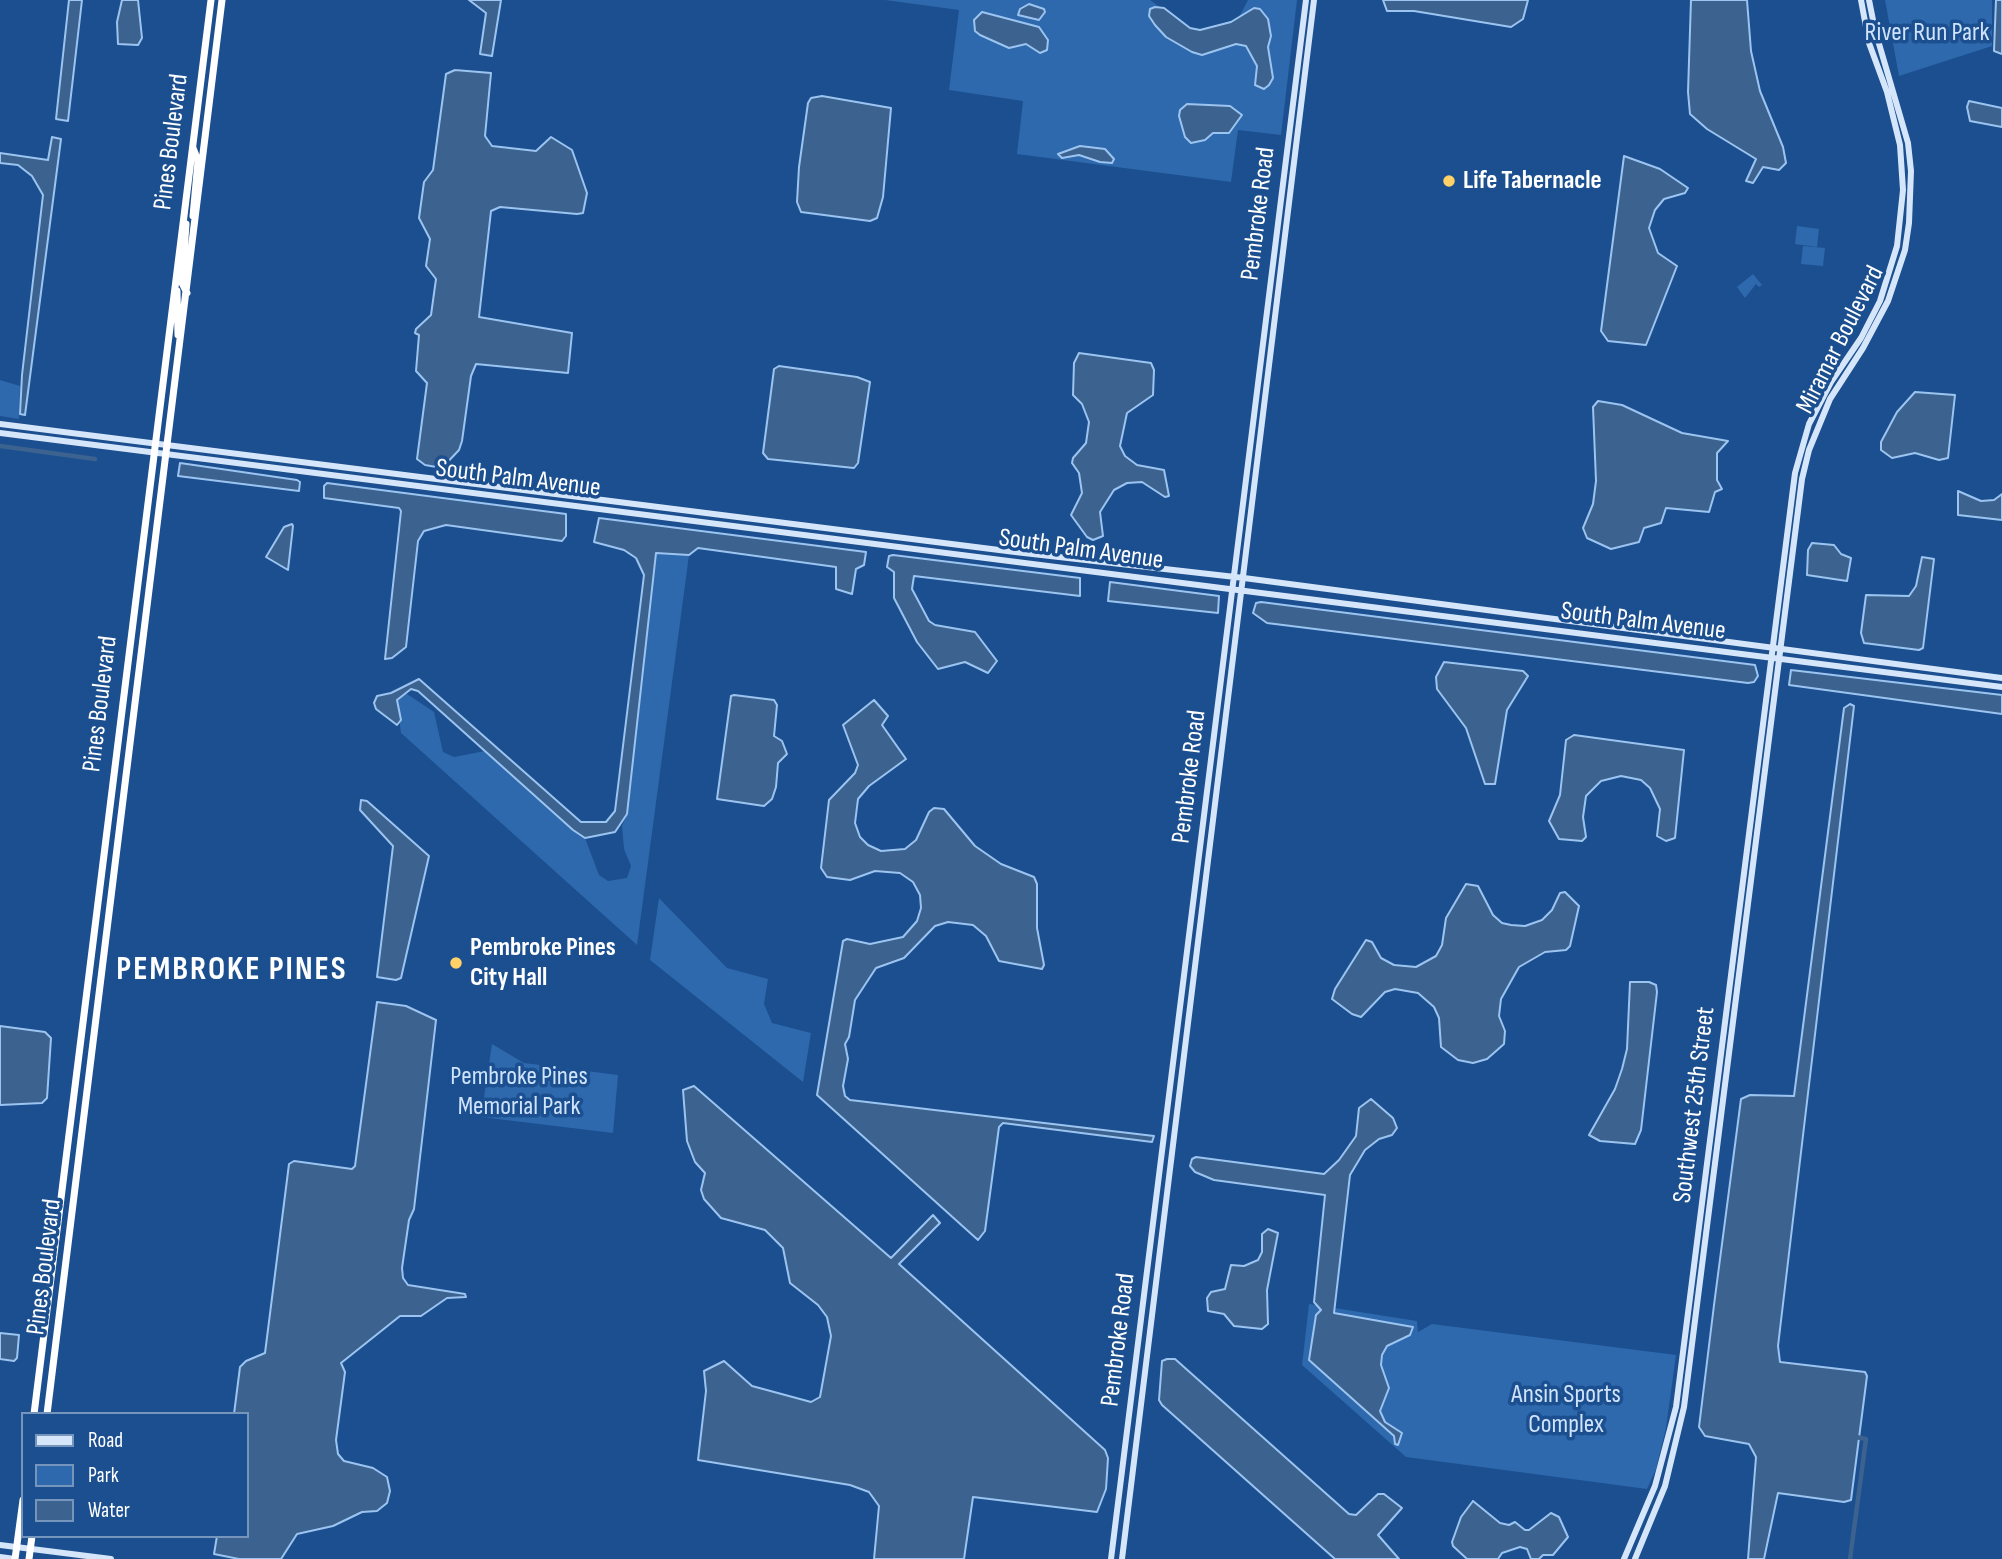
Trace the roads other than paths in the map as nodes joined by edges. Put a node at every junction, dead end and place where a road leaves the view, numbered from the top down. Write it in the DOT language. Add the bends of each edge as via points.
graph roads {
  1 [pos="211,0"];
  2 [pos="222,0"];
  3 [pos="1306,0"];
  4 [pos="1314,0"];
  5 [pos="1861,0"];
  6 [pos="1869,0"];
  7 [pos="200,89"];
  8 [pos="193,148"];
  9 [pos="205,149"];
  10 [pos="184,217"];
  11 [pos="194,238"];
  12 [pos="175,288"];
  13 [pos="187,293"];
  14 [pos="179,363"];
  15 [pos="0,424"];
  16 [pos="0,433"];
  17 [pos="156,442"];
  18 [pos="169,444"];
  19 [pos="154,454"];
  20 [pos="168,456"];
  21 [pos="1234,577"];
  22 [pos="1244,578"];
  23 [pos="1232,590"];
  24 [pos="1242,592"];
  25 [pos="1776,649"];
  26 [pos="1775,658"];
  27 [pos="2002,678"];
  28 [pos="2002,687"];
  29 [pos="95,934"];
  30 [pos="92,955"];
  31 [pos="105,959"];
  32 [pos="103,972"];
  33 [pos="1132,1388"];
  34 [pos="1143,1390"];
  35 [pos="34,1412"];
  36 [pos="47,1412"];
  37 [pos="21,1516"];
  38 [pos="32,1538"];
  39 [pos="1114,1539"];
  40 [pos="1125,1541"];
  41 [pos="0,1545"];
  42 [pos="17,1547"];
  43 [pos="30,1549"];
  44 [pos="0,1557"];
  45 [pos="15,1559"];
  46 [pos="29,1559"];
  47 [pos="111,1559"];
  48 [pos="1111,1559"];
  49 [pos="1122,1559"];
  50 [pos="1624,1559"];
  51 [pos="1636,1559"];
  1 -- 7 [label="highway, Pines Boulevard"];
  2 -- 9 [label="highway, Pines Boulevard"];
  3 -- 21 [label="main road, Pembroke Road"];
  4 -- 22 [label="main road, Pembroke Road"];
  5 -- 25 [label="main road, Miramar Boulevard" via="1900,145 1901,222 1880,301 1825,392 1798,458"];
  6 -- 25 [label="main road, Miramar Boulevard" via="1908,143 1909,223 1888,301 1830,399 1809,450"];
  7 -- 8 [label="highway, Pines Boulevard"];
  7 -- 9 [label="highway" via="199,140"];
  8 -- 10 [label="highway, Pines Boulevard"];
  8 -- 11 [label="highway" via="198,161 192,205"];
  9 -- 11 [label="highway, Pines Boulevard"];
  10 -- 12 [label="highway, Pines Boulevard"];
  10 -- 13 [label="highway" via="187,234 182,283"];
  11 -- 13 [label="highway, Pines Boulevard"];
  12 -- 14 [label="highway"];
  12 -- 17 [label="highway, Pines Boulevard"];
  13 -- 14 [label="highway, Pines Boulevard"];
  14 -- 18 [label="highway, Pines Boulevard"];
  15 -- 17 [label="main road, South Palm Avenue"];
  16 -- 19 [label="main road, South Palm Avenue"];
  17 -- 18 [label="main road, South Palm Avenue"];
  17 -- 19 [label="highway, Pines Boulevard"];
  18 -- 20 [label="highway, Pines Boulevard"];
  18 -- 21 [label="main road, South Palm Avenue"];
  19 -- 20 [label="main road, South Palm Avenue"];
  19 -- 29 [label="highway, Pines Boulevard"];
  20 -- 23 [label="main road, South Palm Avenue"];
  20 -- 31 [label="highway, Pines Boulevard"];
  21 -- 22 [label="main road, South Palm Avenue"];
  21 -- 23 [label="main road, Pembroke Road"];
  22 -- 24 [label="main road, Pembroke Road"];
  22 -- 25 [label="main road, South Palm Avenue"];
  23 -- 24 [label="main road, South Palm Avenue"];
  23 -- 33 [label="main road, Pembroke Road"];
  24 -- 26 [label="main road, South Palm Avenue"];
  24 -- 34 [label="main road, Pembroke Road"];
  25 -- 26 [label="main road, Southwest 25th Street"];
  25 -- 27 [label="main road, South Palm Avenue"];
  26 -- 28 [label="main road, South Palm Avenue"];
  26 -- 50 [label="main road, Southwest 25th Street" via="1676,1407 1655,1486"];
  26 -- 51 [label="main road, Southwest 25th Street" via="1684,1407 1665,1486"];
  29 -- 30 [label="highway, Pines Boulevard"];
  29 -- 31 [label="highway"];
  30 -- 32 [label="highway"];
  30 -- 35 [label="highway, Pines Boulevard"];
  31 -- 32 [label="highway, Pines Boulevard"];
  32 -- 36 [label="highway, Pines Boulevard"];
  33 -- 34 [label="main road"];
  33 -- 39 [label="main road, Pembroke Road"];
  34 -- 40 [label="main road, Pembroke Road"];
  37 -- 42 [label="highway"];
  38 -- 43 [label="highway"];
  39 -- 40 [label="main road"];
  39 -- 48 [label="main road, Pembroke Road"];
  40 -- 49 [label="main road, Pembroke Road"];
  41 -- 42 [label="main road"];
  42 -- 43 [label="main road"];
  42 -- 45 [label="highway"];
  43 -- 46 [label="highway"];
  43 -- 47 [label="main road"];
  44 -- 45 [label="main road"];
}
